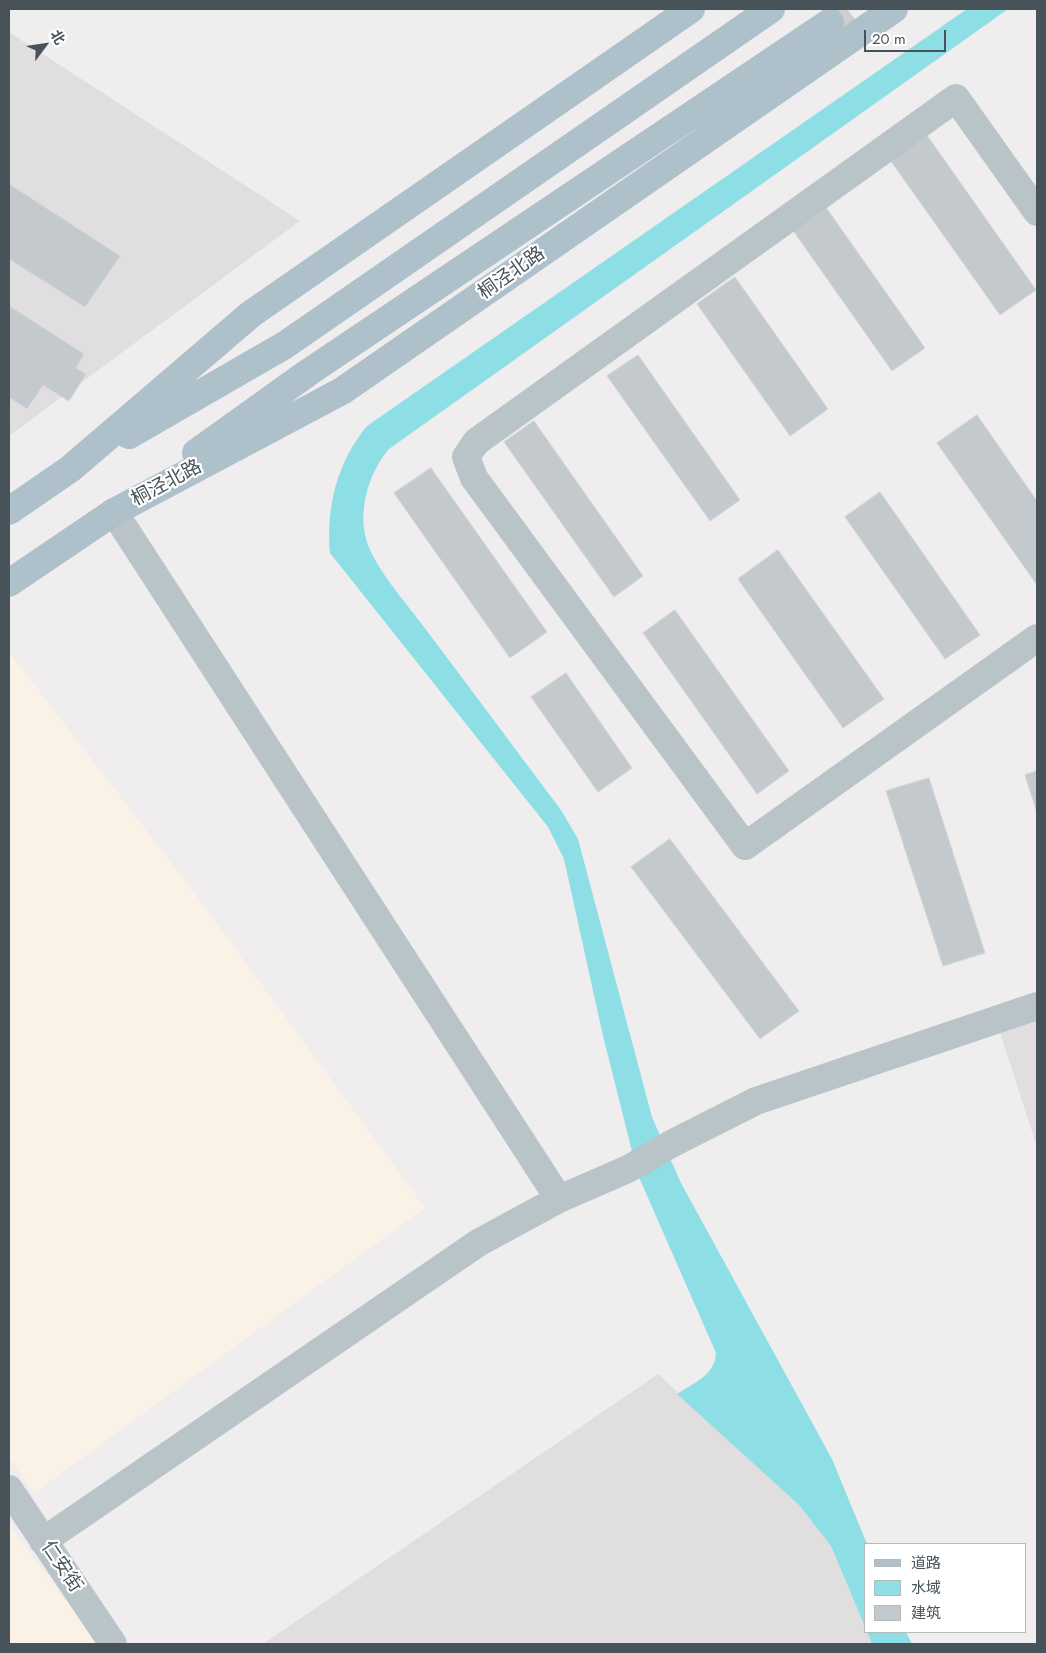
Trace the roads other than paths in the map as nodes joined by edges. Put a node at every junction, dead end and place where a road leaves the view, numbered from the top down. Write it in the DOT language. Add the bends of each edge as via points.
graph roads {
  1 [pos="690,9"];
  2 [pos="771,9"];
  3 [pos="894,9"];
  4 [pos="830,22"];
  5 [pos="1037,212"];
  6 [pos="70,469"];
  7 [pos="9,511"];
  8 [pos="114,512"];
  9 [pos="9,583"];
  10 [pos="1037,638"];
  11 [pos="1037,1006"];
  12 [pos="559,1200"];
  13 [pos="9,1490"];
  14 [pos="43,1540"];
  15 [pos="113,1644"];
  1 -- 6 [label="main road" via="251,314"];
  2 -- 6 [label="main road" via="285,345"];
  3 -- 8 [label="main road, 桐泾北路" via="342,391"];
  4 -- 8 [label="main road, 桐泾北路" via="308,372"];
  5 -- 10 [label="street" via="956,98 476,442 466,457 474,478 745,846"];
  6 -- 7 [label="main road"];
  8 -- 9 [label="main road, 桐泾北路"];
  8 -- 12 [label="street"];
  11 -- 12 [label="street" via="756,1101 628,1169"];
  12 -- 14 [label="street" via="478,1244"];
  13 -- 14 [label="street, 仁安街"];
  14 -- 15 [label="street, 仁安街"];
}
